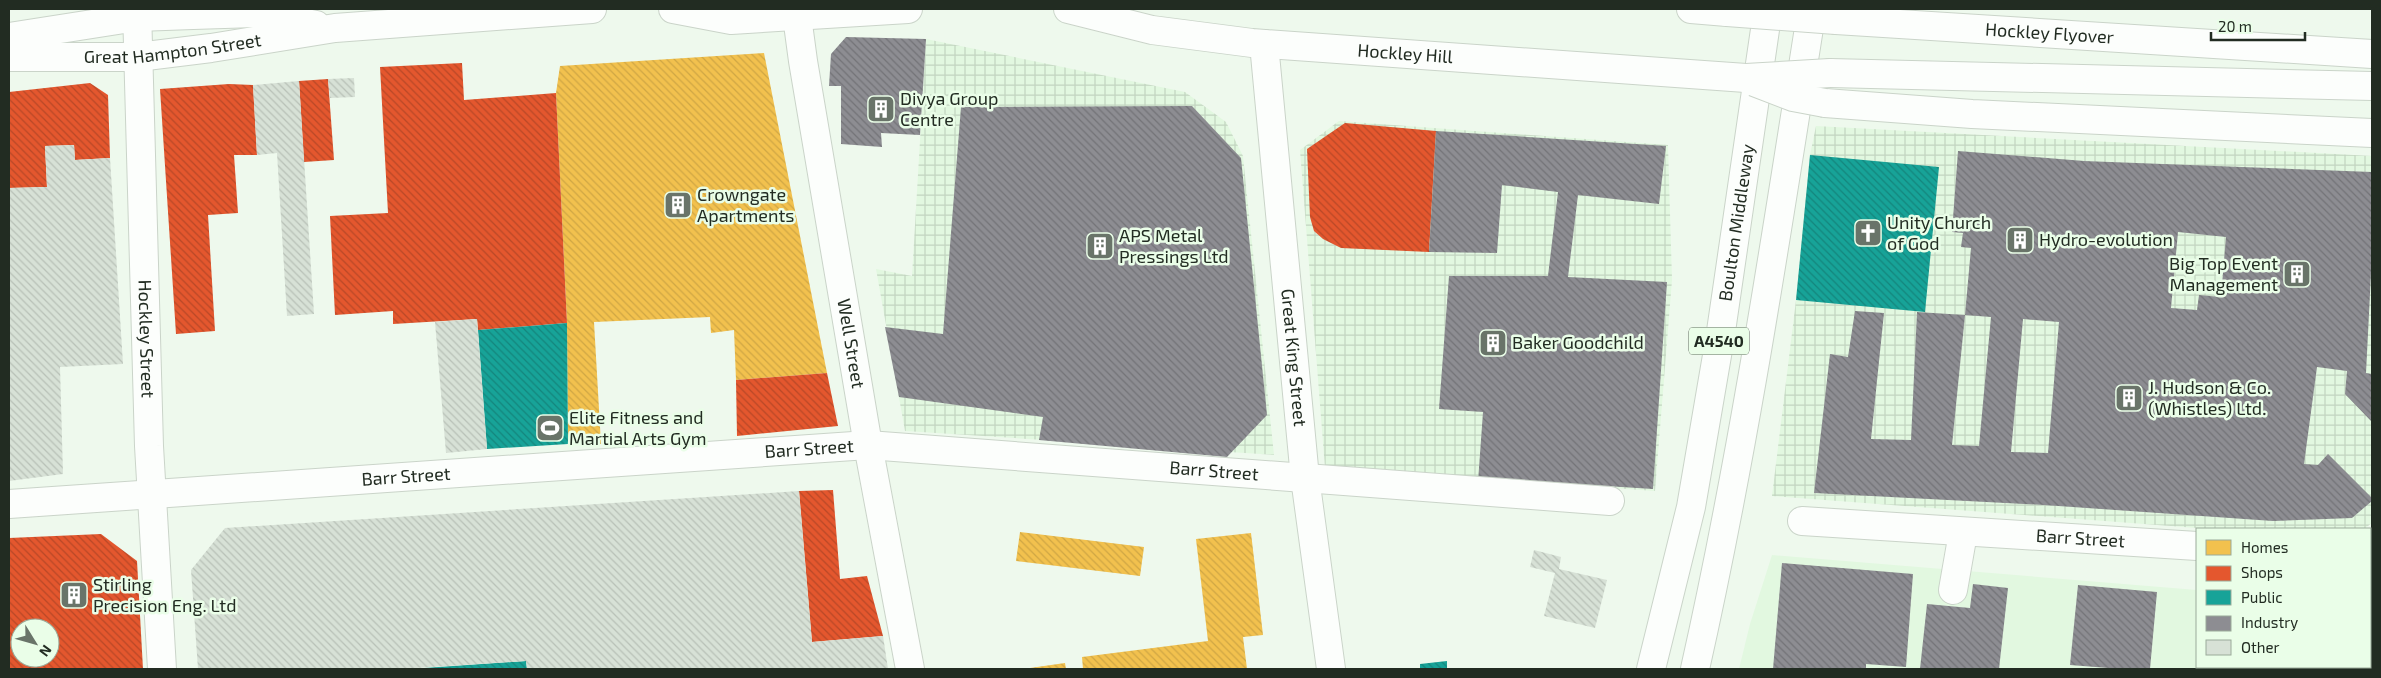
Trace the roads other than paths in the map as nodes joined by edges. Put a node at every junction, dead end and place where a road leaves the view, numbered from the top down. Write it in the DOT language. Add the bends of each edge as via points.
graph roads {
  1 [pos="592,9"];
  2 [pos="672,9"];
  3 [pos="908,9"];
  4 [pos="1068,9"];
  5 [pos="1691,9"];
  6 [pos="1768,9"];
  7 [pos="1733,10"];
  8 [pos="797,12"];
  9 [pos="137,13"];
  10 [pos="1824,14"];
  11 [pos="335,28"];
  12 [pos="9,37"];
  13 [pos="1264,44"];
  14 [pos="2360,53"];
  15 [pos="9,57"];
  16 [pos="138,57"];
  17 [pos="1746,78"];
  18 [pos="2372,86"];
  19 [pos="2372,133"];
  20 [pos="868,445"];
  21 [pos="1305,478"];
  22 [pos="151,493"];
  23 [pos="1610,501"];
  24 [pos="9,504"];
  25 [pos="1802,522"];
  26 [pos="1963,533"];
  27 [pos="2196,546"];
  28 [pos="1953,590"];
  29 [pos="162,669"];
  30 [pos="910,669"];
  31 [pos="1331,669"];
  32 [pos="1651,669"];
  33 [pos="1695,669"];
  1 -- 11 [label="main road, Great Hampton Street"];
  2 -- 8 [label="main road" via="731,20"];
  3 -- 8 [label="main road"];
  4 -- 13 [label="main road, Hockley Hill" via="1152,30"];
  5 -- 7 [label="main road"];
  6 -- 32 [label="main road, Boulton Middleway / A4540" via="1691,507"];
  7 -- 10 [label="main road, Hockley Flyover, bridge"];
  8 -- 20 [label="main road, Well Street"];
  9 -- 11 [label="main road, Great Hampton Street" via="255,13"];
  9 -- 12 [label="main road, Great Hampton Street"];
  9 -- 16 [label="main road, Hockley Street"];
  10 -- 14 [label="main road, Hockley Flyover"];
  10 -- 33 [label="main road, A4540"];
  11 -- 16 [label="main road, Great Hampton Street"];
  13 -- 17 [label="main road, Hockley Hill"];
  13 -- 21 [label="main road, Great King Street"];
  15 -- 16 [label="main road, Great Hampton Street"];
  16 -- 22 [label="main road, Hockley Street"];
  17 -- 18 [label="main road, bridge" via="1830,73"];
  17 -- 19 [label="main road, bridge" via="1793,97 1825,103 1972,114"];
  20 -- 21 [label="main road, Barr Street"];
  20 -- 22 [label="main road, Barr Street"];
  20 -- 30 [label="main road, Well Street"];
  21 -- 23 [label="main road, Barr Street"];
  21 -- 31 [label="main road, Great King Street"];
  22 -- 24 [label="main road, Barr Street"];
  22 -- 29 [label="main road, Hockley Street"];
  25 -- 26 [label="main road, Barr Street"];
  26 -- 27 [label="main road, Barr Street"];
  26 -- 28 [label="main road"];
}
